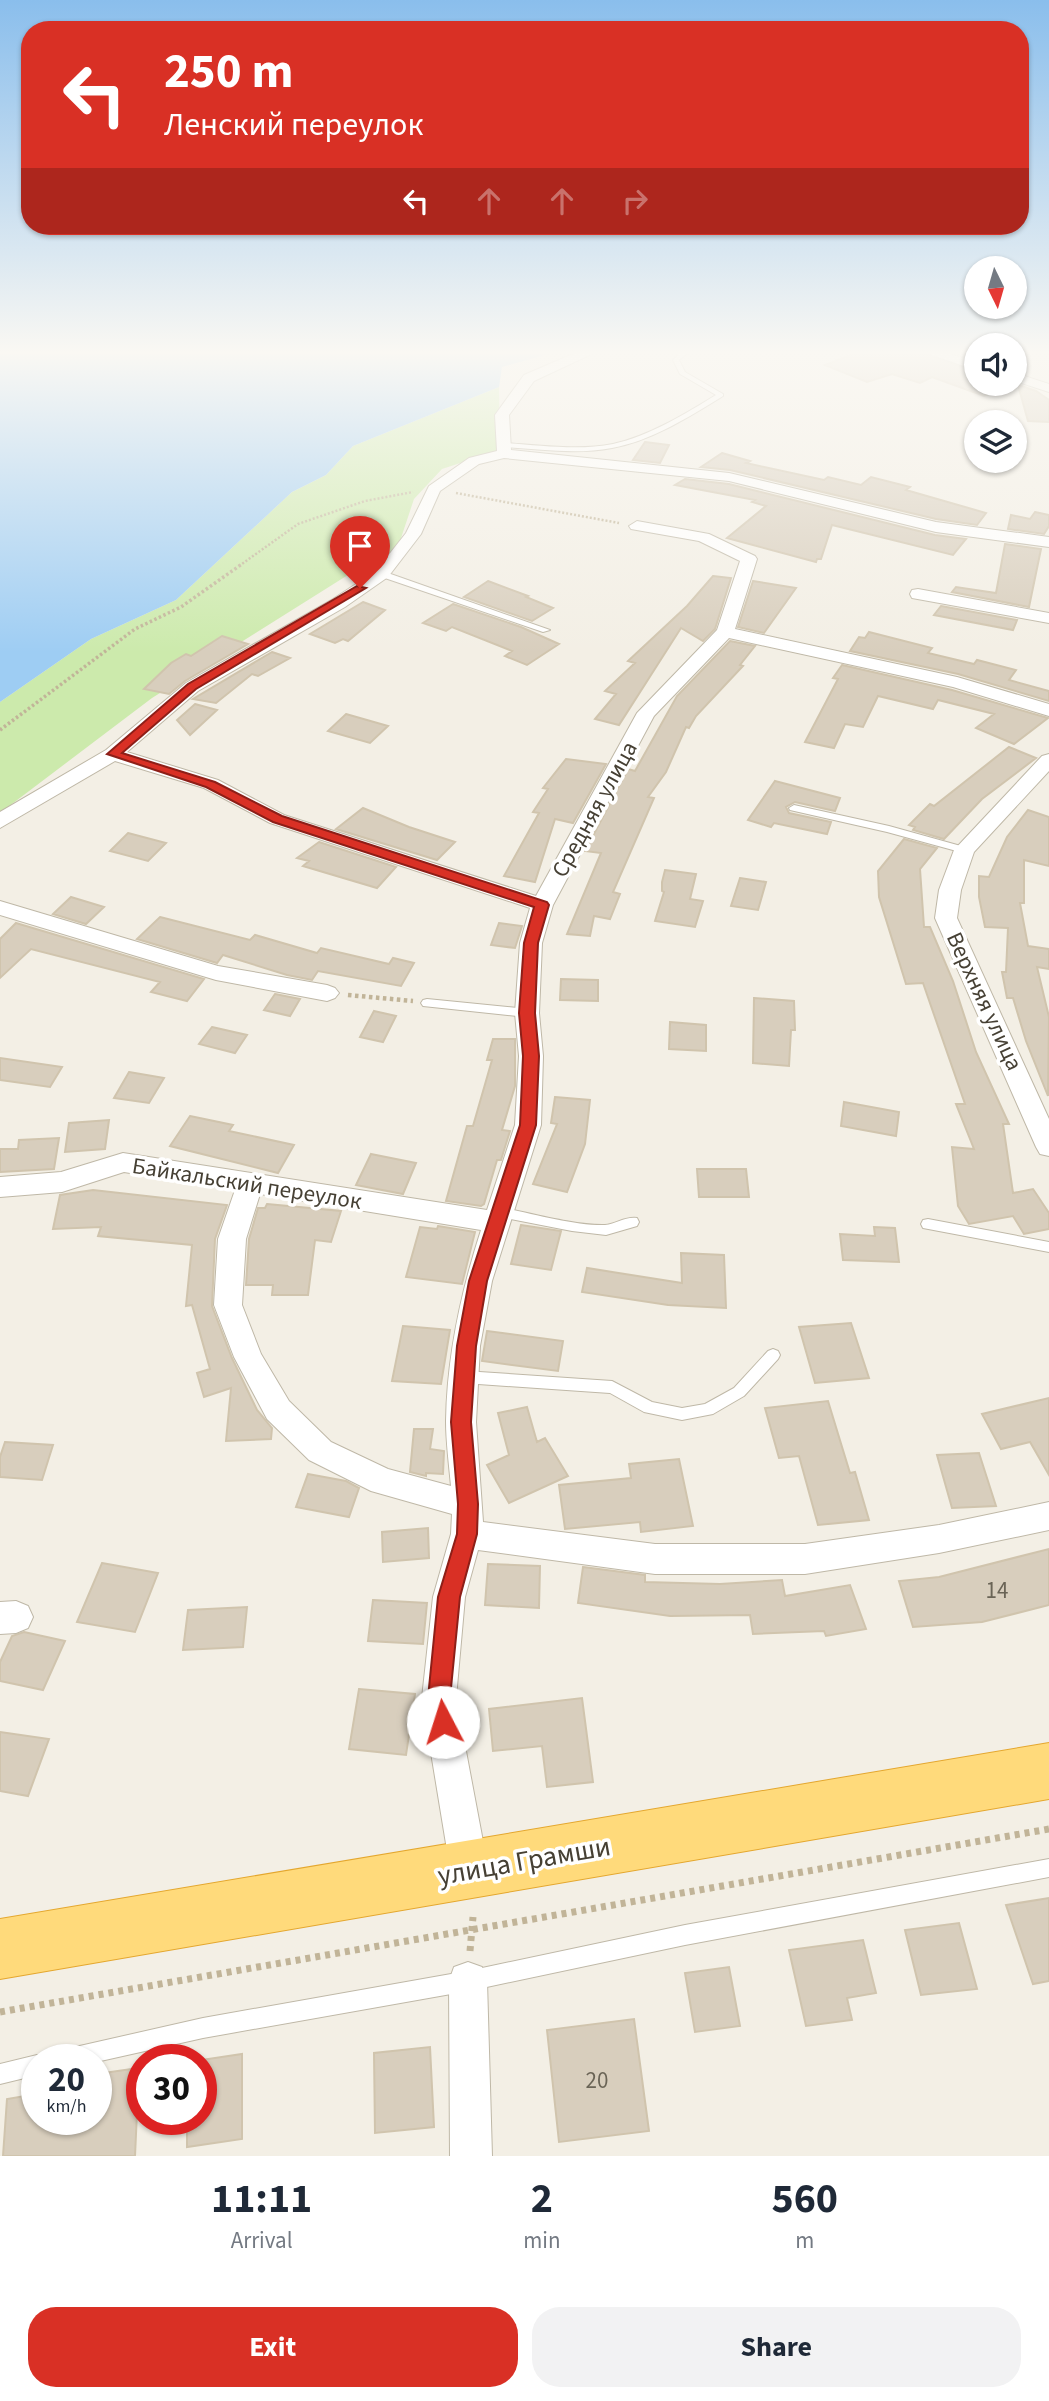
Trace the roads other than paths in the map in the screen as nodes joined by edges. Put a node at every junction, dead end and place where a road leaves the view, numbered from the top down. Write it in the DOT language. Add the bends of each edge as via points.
graph roads {
  1 [pos="497,452"];
  2 [pos="525,452"];
  3 [pos="636,526"];
  4 [pos="1049,542"];
  5 [pos="382,574"];
  6 [pos="918,594"];
  7 [pos="1049,618"];
  8 [pos="546,630"];
  9 [pos="725,632"];
  10 [pos="1049,710"];
  11 [pos="113,754"];
  12 [pos="1049,760"];
  13 [pos="1040,782"];
  14 [pos="794,808"];
  15 [pos="0,822"];
  16 [pos="964,850"];
  17 [pos="542,905"];
  18 [pos="0,908"];
  19 [pos="327,993"];
  20 [pos="428,1003"];
  21 [pos="527,1013"];
  22 [pos="1049,1147"];
  23 [pos="250,1184"];
  24 [pos="0,1187"];
  25 [pos="498,1217"];
  26 [pos="632,1222"];
  27 [pos="928,1224"];
  28 [pos="1049,1247"];
  29 [pos="773,1355"];
  30 [pos="464,1377"];
  31 [pos="1049,1516"];
  32 [pos="468,1519"];
  33 [pos="1049,1771"];
  34 [pos="469,1868"];
  35 [pos="1049,1868"];
  36 [pos="0,1949"];
  37 [pos="468,1980"];
  38 [pos="112,2049"];
  39 [pos="21,2069"];
  40 [pos="0,2074"];
  41 [pos="471,2156"];
  1 -- 5 [label="street" via="474,461 434,489 412,534"];
  2 -- 4 [label="street" via="729,477 936,527"];
  3 -- 9 [label="street, Средняя улица" via="703,537 749,559"];
  5 -- 8 [label="lane"];
  5 -- 11 [label="street" via="192,687"];
  6 -- 7 [label="street"];
  9 -- 10 [label="street" via="957,682"];
  9 -- 17 [label="street, Средняя улица" via="646,713"];
  11 -- 15 [label="street"];
  11 -- 17 [label="street" via="211,784 277,819"];
  12 -- 13 [label="street, Верхняя улица"];
  13 -- 16 [label="street, Верхняя улица"];
  14 -- 16 [label="lane"];
  16 -- 22 [label="street, Верхняя улица" via="950,890 947,918"];
  17 -- 21 [label="street, Средняя улица" via="531,943"];
  18 -- 19 [label="street" via="216,973"];
  20 -- 21 [label="lane"];
  21 -- 25 [label="street, Средняя улица" via="531,1056 528,1125"];
  23 -- 24 [label="street, Байкальский переулок" via="122,1162 62,1182"];
  23 -- 25 [label="street, Байкальский переулок"];
  23 -- 32 [label="street" via="232,1239 228,1305 248,1357 278,1410 320,1451"];
  25 -- 26 [label="lane" via="607,1230"];
  25 -- 30 [label="street, Средняя улица" via="478,1281"];
  27 -- 28 [label="lane"];
  29 -- 30 [label="lane" via="739,1392 708,1410 682,1414 649,1408 612,1387"];
  30 -- 32 [label="street, Средняя улица" via="461,1422"];
  31 -- 32 [label="street" via="939,1539 805,1559 655,1559"];
  32 -- 34 [label="street, Средняя улица" via="449,1597 439,1698"];
  33 -- 34 [label="highway, улица Грамши"];
  34 -- 36 [label="highway, улица Грамши"];
  35 -- 37 [label="lane"];
  37 -- 38 [label="lane"];
  37 -- 41 [label="street"];
  39 -- 40 [label="lane"];
}
